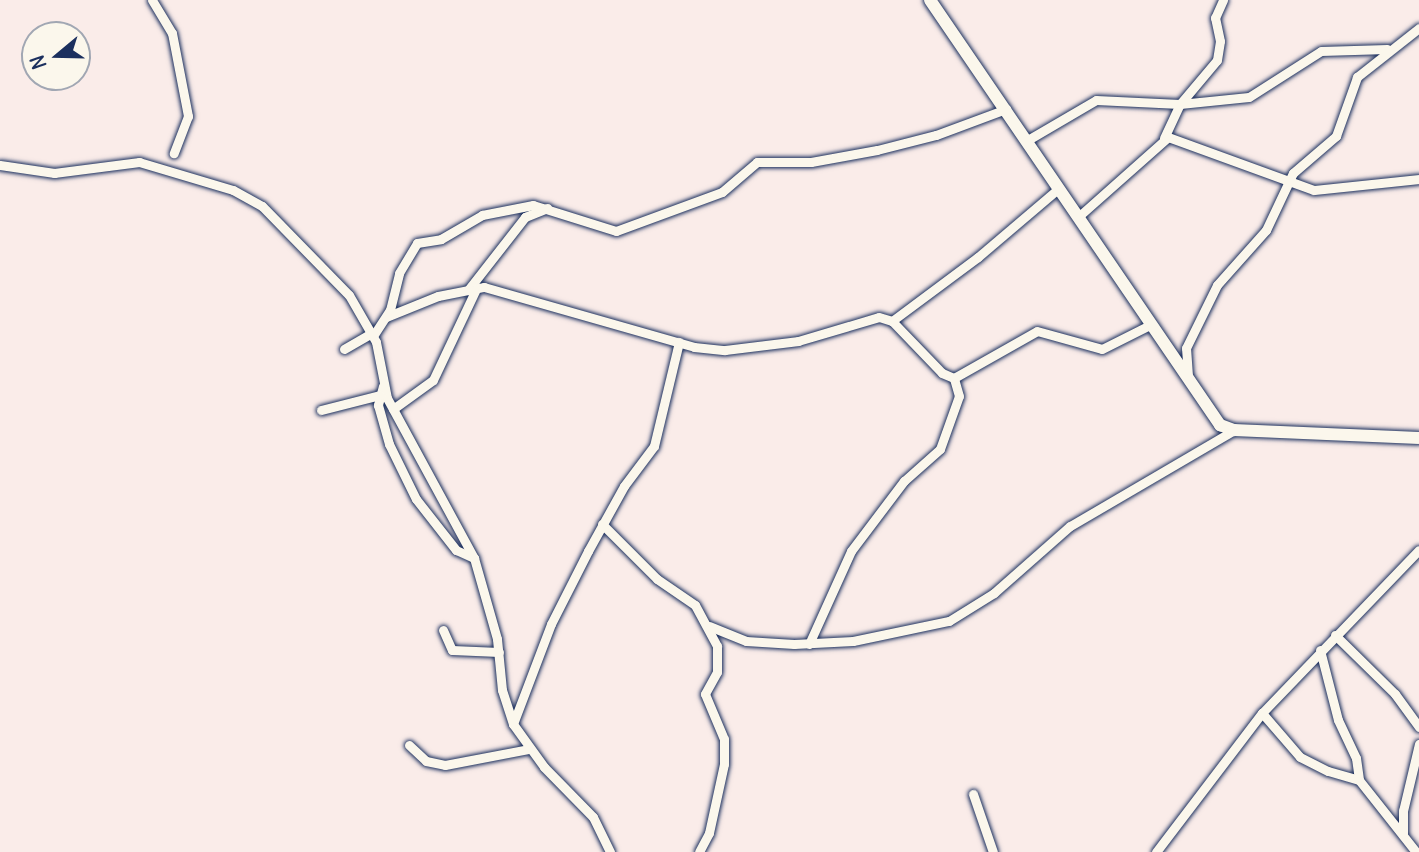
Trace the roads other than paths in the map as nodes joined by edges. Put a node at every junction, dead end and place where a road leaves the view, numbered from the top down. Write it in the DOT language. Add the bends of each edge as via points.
graph roads {
  1 [pos="152,0"];
  2 [pos="930,0"];
  3 [pos="1223,0"];
  4 [pos="1419,27"];
  5 [pos="1387,49"];
  6 [pos="1180,104"];
  7 [pos="1006,109"];
  8 [pos="1164,138"];
  9 [pos="1026,141"];
  10 [pos="173,153"];
  11 [pos="0,165"];
  12 [pos="1419,179"];
  13 [pos="1289,183"];
  14 [pos="1059,188"];
  15 [pos="547,208"];
  16 [pos="1078,217"];
  17 [pos="472,289"];
  18 [pos="386,317"];
  19 [pos="892,321"];
  20 [pos="1150,325"];
  21 [pos="372,334"];
  22 [pos="679,342"];
  23 [pos="344,348"];
  24 [pos="954,378"];
  25 [pos="1188,382"];
  26 [pos="381,390"];
  27 [pos="393,409"];
  28 [pos="321,410"];
  29 [pos="1234,430"];
  30 [pos="1419,438"];
  31 [pos="602,524"];
  32 [pos="1419,550"];
  33 [pos="474,558"];
  34 [pos="709,625"];
  35 [pos="443,630"];
  36 [pos="1335,635"];
  37 [pos="809,643"];
  38 [pos="1320,650"];
  39 [pos="499,652"];
  40 [pos="1262,713"];
  41 [pos="513,724"];
  42 [pos="1419,727"];
  43 [pos="1419,744"];
  44 [pos="409,746"];
  45 [pos="529,749"];
  46 [pos="1359,780"];
  47 [pos="1419,782"];
  48 [pos="1408,789"];
  49 [pos="973,794"];
  50 [pos="1403,835"];
  51 [pos="1417,850"];
  52 [pos="610,852"];
  53 [pos="699,852"];
  54 [pos="993,852"];
  55 [pos="1156,852"];
  1 -- 10 [label="street" via="172,33 188,116"];
  2 -- 7 [label="street"];
  3 -- 6 [label="street" via="1215,18 1220,52"];
  4 -- 5 [label="street"];
  5 -- 6 [label="street" via="1321,51 1259,94"];
  5 -- 13 [label="street" via="1352,84 1347,114 1336,136 1299,167"];
  6 -- 8 [label="street"];
  6 -- 9 [label="street" via="1103,98"];
  7 -- 9 [label="street"];
  7 -- 15 [label="street" via="936,135 877,150 811,162 757,162 722,192 615,230"];
  8 -- 13 [label="street"];
  8 -- 16 [label="street"];
  9 -- 14 [label="street"];
  11 -- 21 [label="street" via="54,173 139,162 244,195 262,206 349,295"];
  12 -- 13 [label="street" via="1328,191"];
  13 -- 25 [label="street" via="1266,230 1217,285 1190,338"];
  14 -- 16 [label="street"];
  14 -- 19 [label="street" via="978,257"];
  15 -- 17 [label="street" via="525,217"];
  15 -- 18 [label="street" via="533,205 493,212 441,239 417,243 399,273"];
  16 -- 20 [label="street"];
  17 -- 18 [label="street"];
  17 -- 22 [label="street"];
  17 -- 27 [label="street" via="433,380"];
  18 -- 21 [label="street"];
  19 -- 22 [label="street" via="879,317 824,335 745,350"];
  19 -- 24 [label="street" via="942,373"];
  20 -- 24 [label="street" via="1102,349 1037,331"];
  20 -- 25 [label="street"];
  21 -- 23 [label="street"];
  21 -- 26 [label="street"];
  22 -- 31 [label="street" via="654,446"];
  24 -- 37 [label="street" via="959,396 940,449 904,481 850,551"];
  25 -- 29 [label="street" via="1209,414"];
  26 -- 27 [label="street"];
  26 -- 28 [label="street"];
  26 -- 33 [label="street" via="388,444 416,499 456,550"];
  27 -- 33 [label="street"];
  29 -- 30 [label="street"];
  29 -- 37 [label="street" via="1070,526 995,593 959,617 853,641"];
  31 -- 34 [label="street" via="657,579 695,605"];
  31 -- 41 [label="street" via="551,624"];
  32 -- 36 [label="street"];
  33 -- 39 [label="street"];
  34 -- 37 [label="street" via="746,641"];
  34 -- 53 [label="street" via="719,659 705,694 724,739 724,764 709,833"];
  35 -- 39 [label="street" via="453,650"];
  36 -- 38 [label="street"];
  36 -- 42 [label="street" via="1395,694"];
  38 -- 40 [label="street"];
  38 -- 46 [label="street"];
  39 -- 41 [label="street" via="502,691"];
  40 -- 46 [label="street" via="1300,757"];
  40 -- 55 [label="street"];
  41 -- 45 [label="street"];
  43 -- 48 [label="street"];
  44 -- 45 [label="street" via="426,761 445,765"];
  45 -- 52 [label="street" via="593,817"];
  46 -- 50 [label="street"];
  47 -- 48 [label="street"];
  48 -- 50 [label="street"];
  49 -- 54 [label="street"];
  50 -- 51 [label="street"];
}
